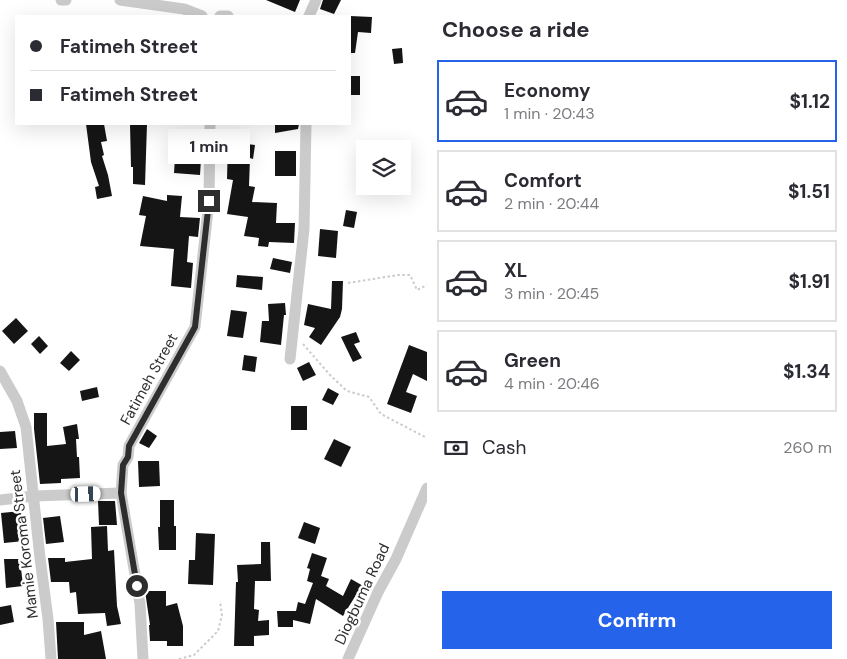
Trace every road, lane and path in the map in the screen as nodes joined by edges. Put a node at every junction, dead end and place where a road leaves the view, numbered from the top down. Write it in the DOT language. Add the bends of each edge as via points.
graph roads {
  1 [pos="61,0"];
  2 [pos="66,0"];
  3 [pos="120,0"];
  4 [pos="316,0"];
  5 [pos="199,15"];
  6 [pos="309,15"];
  7 [pos="210,125"];
  8 [pos="306,125"];
  9 [pos="348,283"];
  10 [pos="427,285"];
  11 [pos="293,333"];
  12 [pos="290,359"];
  13 [pos="0,371"];
  14 [pos="427,438"];
  15 [pos="427,488"];
  16 [pos="121,493"];
  17 [pos="34,496"];
  18 [pos="0,500"];
  19 [pos="220,601"];
  20 [pos="51,659"];
  21 [pos="143,659"];
  22 [pos="179,659"];
  23 [pos="348,659"];
  1 -- 2 [label="street"];
  3 -- 5 [label="street" via="184,9"];
  4 -- 6 [label="street"];
  7 -- 16 [label="street, Fatimeh Street" via="209,201 195,327 129,446 123,465"];
  8 -- 11 [label="street" via="304,229"];
  9 -- 10 [label="path" via="410,275 417,290"];
  11 -- 12 [label="street"];
  11 -- 14 [label="path" via="330,376 347,390 369,397 381,414"];
  13 -- 17 [label="street, Mamie Koroma Street" via="23,414"];
  15 -- 23 [label="street, Diogbuma Road"];
  16 -- 17 [label="street"];
  16 -- 21 [label="street, Fatimeh Street" via="140,604"];
  17 -- 18 [label="street"];
  17 -- 20 [label="street, Mamie Koroma Street"];
  19 -- 22 [label="path" via="222,614 218,631 194,655"];
}
